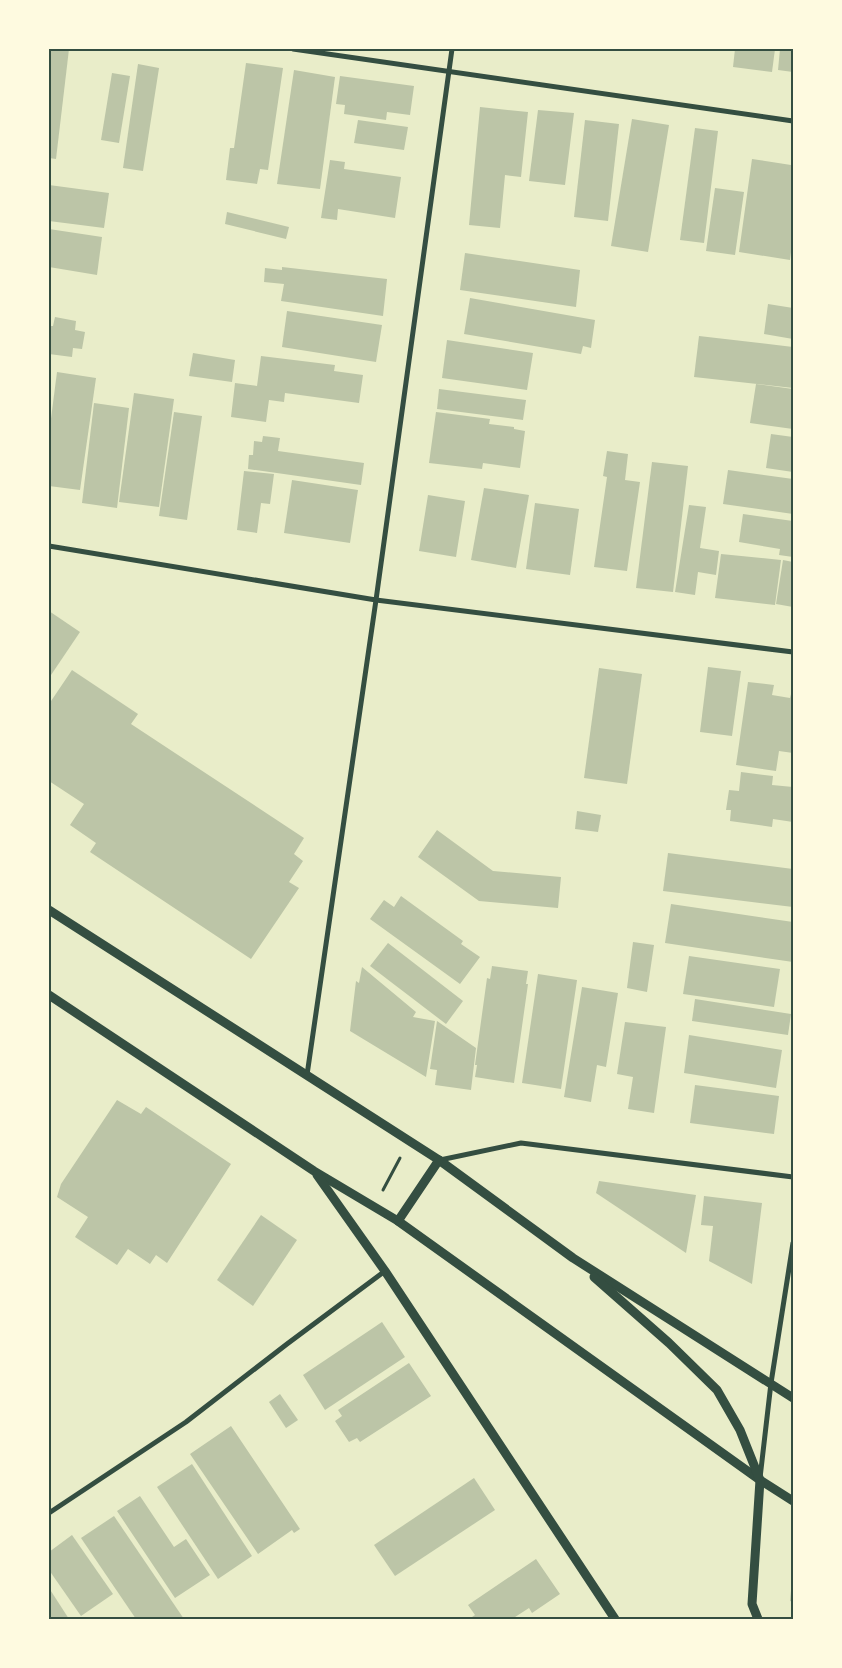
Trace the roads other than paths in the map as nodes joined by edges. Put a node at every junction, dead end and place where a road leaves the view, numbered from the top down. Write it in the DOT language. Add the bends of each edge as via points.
graph roads {
  1 [pos="293,49"];
  2 [pos="452,49"];
  3 [pos="449,72"];
  4 [pos="793,121"];
  5 [pos="49,546"];
  6 [pos="376,600"];
  7 [pos="793,652"];
  8 [pos="49,910"];
  9 [pos="49,995"];
  10 [pos="307,1076"];
  11 [pos="440,1160"];
  12 [pos="314,1171"];
  13 [pos="793,1177"];
  14 [pos="398,1222"];
  15 [pos="793,1243"];
  16 [pos="573,1258"];
  17 [pos="385,1271"];
  18 [pos="771,1383"];
  19 [pos="793,1398"];
  20 [pos="760,1480"];
  21 [pos="793,1501"];
  22 [pos="49,1513"];
  23 [pos="615,1619"];
  24 [pos="758,1619"];
  1 -- 3 [label="street"];
  2 -- 3 [label="street"];
  3 -- 4 [label="street"];
  3 -- 6 [label="street"];
  5 -- 6 [label="street"];
  6 -- 7 [label="street"];
  6 -- 10 [label="street"];
  8 -- 10 [label="street"];
  9 -- 12 [label="street"];
  10 -- 11 [label="street"];
  11 -- 13 [label="street" via="521,1143"];
  11 -- 14 [label="street"];
  11 -- 16 [label="street"];
  12 -- 14 [label="street"];
  12 -- 17 [label="street"];
  14 -- 20 [label="street"];
  15 -- 18 [label="street"];
  16 -- 18 [label="street"];
  16 -- 20 [label="street" via="717,1390 740,1430"];
  17 -- 22 [label="street" via="186,1422"];
  17 -- 23 [label="street"];
  18 -- 19 [label="street"];
  18 -- 20 [label="street"];
  20 -- 21 [label="street"];
  20 -- 24 [label="street" via="752,1604"];
}
